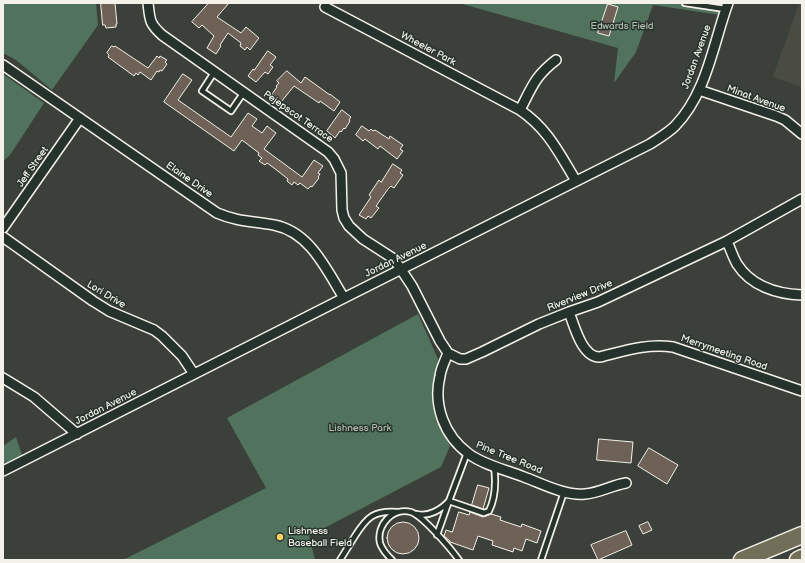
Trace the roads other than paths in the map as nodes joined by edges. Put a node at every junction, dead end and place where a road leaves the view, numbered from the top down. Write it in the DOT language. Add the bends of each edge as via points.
graph roads {
  1 [pos="148,3"];
  2 [pos="685,3"];
  3 [pos="727,6"];
  4 [pos="325,7"];
  5 [pos="556,60"];
  6 [pos="3,65"];
  7 [pos="214,71"];
  8 [pos="699,90"];
  9 [pos="244,92"];
  10 [pos="520,110"];
  11 [pos="80,118"];
  12 [pos="802,134"];
  13 [pos="576,181"];
  14 [pos="802,199"];
  15 [pos="3,228"];
  16 [pos="3,237"];
  17 [pos="727,241"];
  18 [pos="402,270"];
  19 [pos="802,296"];
  20 [pos="344,298"];
  21 [pos="569,312"];
  22 [pos="448,353"];
  23 [pos="194,374"];
  24 [pos="3,378"];
  25 [pos="802,391"];
  26 [pos="77,434"];
  27 [pos="467,453"];
  28 [pos="494,466"];
  29 [pos="3,471"];
  30 [pos="626,482"];
  31 [pos="564,492"];
  32 [pos="449,501"];
  33 [pos="398,512"];
  34 [pos="411,512"];
  35 [pos="802,529"];
  36 [pos="437,535"];
  37 [pos="802,535"];
  38 [pos="781,544"];
  39 [pos="802,558"];
  40 [pos="340,560"];
  41 [pos="392,560"];
  42 [pos="459,560"];
  43 [pos="541,560"];
  44 [pos="742,560"];
  45 [pos="798,560"];
  1 -- 7 [label="street, Pejepscot Terrace" via="150,20 155,28"];
  2 -- 3 [label="lane"];
  3 -- 8 [label="street, Jordan Avenue"];
  4 -- 10 [label="street, Wheeler Park"];
  5 -- 10 [label="street" via="536,78"];
  6 -- 11 [label="street, Elaine Drive"];
  7 -- 9 [label="street, Pejepscot Terrace"];
  7 -- 9 [label="lane" via="202,91 231,110"];
  8 -- 12 [label="street, Minat Avenue" via="776,116"];
  8 -- 13 [label="street, Jordan Avenue" via="686,114 670,130 650,144"];
  9 -- 18 [label="street, Pejepscot Terrace" via="328,152 340,173 342,210 349,226 394,259"];
  10 -- 13 [label="street, Wheeler Park" via="546,133"];
  11 -- 15 [label="street, Jeff Street"];
  11 -- 20 [label="street, Elaine Drive" via="217,213 235,220 281,227 298,235 317,255"];
  13 -- 18 [label="street, Jordan Avenue"];
  14 -- 17 [label="street, Riverview Drive"];
  16 -- 23 [label="street, Lori Drive" via="109,311 158,333 182,356"];
  17 -- 19 [label="street" via="736,263 748,277 775,291"];
  17 -- 21 [label="street, Riverview Drive" via="598,302"];
  18 -- 20 [label="street, Jordan Avenue"];
  18 -- 22 [label="street"];
  20 -- 23 [label="street, Jordan Avenue"];
  21 -- 22 [label="street, Riverview Drive" via="466,358 460,359"];
  21 -- 25 [label="street, Merrymeeting Road" via="583,346 594,356 600,357 645,346 673,346"];
  22 -- 27 [label="street, Pine Tree Road" via="439,382 440,412 455,442"];
  23 -- 26 [label="street, Jordan Avenue"];
  24 -- 26 [label="street" via="34,397"];
  26 -- 29 [label="street, Jordan Avenue"];
  27 -- 28 [label="street, Pine Tree Road"];
  27 -- 32 [label="lane"];
  28 -- 31 [label="street, Pine Tree Road"];
  28 -- 32 [label="lane" via="494,495 489,511 484,513"];
  30 -- 31 [label="street, Pine Tree Road" via="607,490 586,494"];
  31 -- 43 [label="lane"];
  32 -- 34 [label="lane" via="429,514"];
  32 -- 36 [label="lane"];
  33 -- 34 [label="lane"];
  33 -- 40 [label="lane" via="386,511 370,517"];
  33 -- 41 [label="lane" via="386,521 379,537 380,544"];
  34 -- 36 [label="lane" via="422,519"];
  35 -- 38 [label="highway"];
  36 -- 42 [label="lane"];
  37 -- 38 [label="highway"];
  38 -- 44 [label="highway"];
  39 -- 45 [label="highway"];
}
